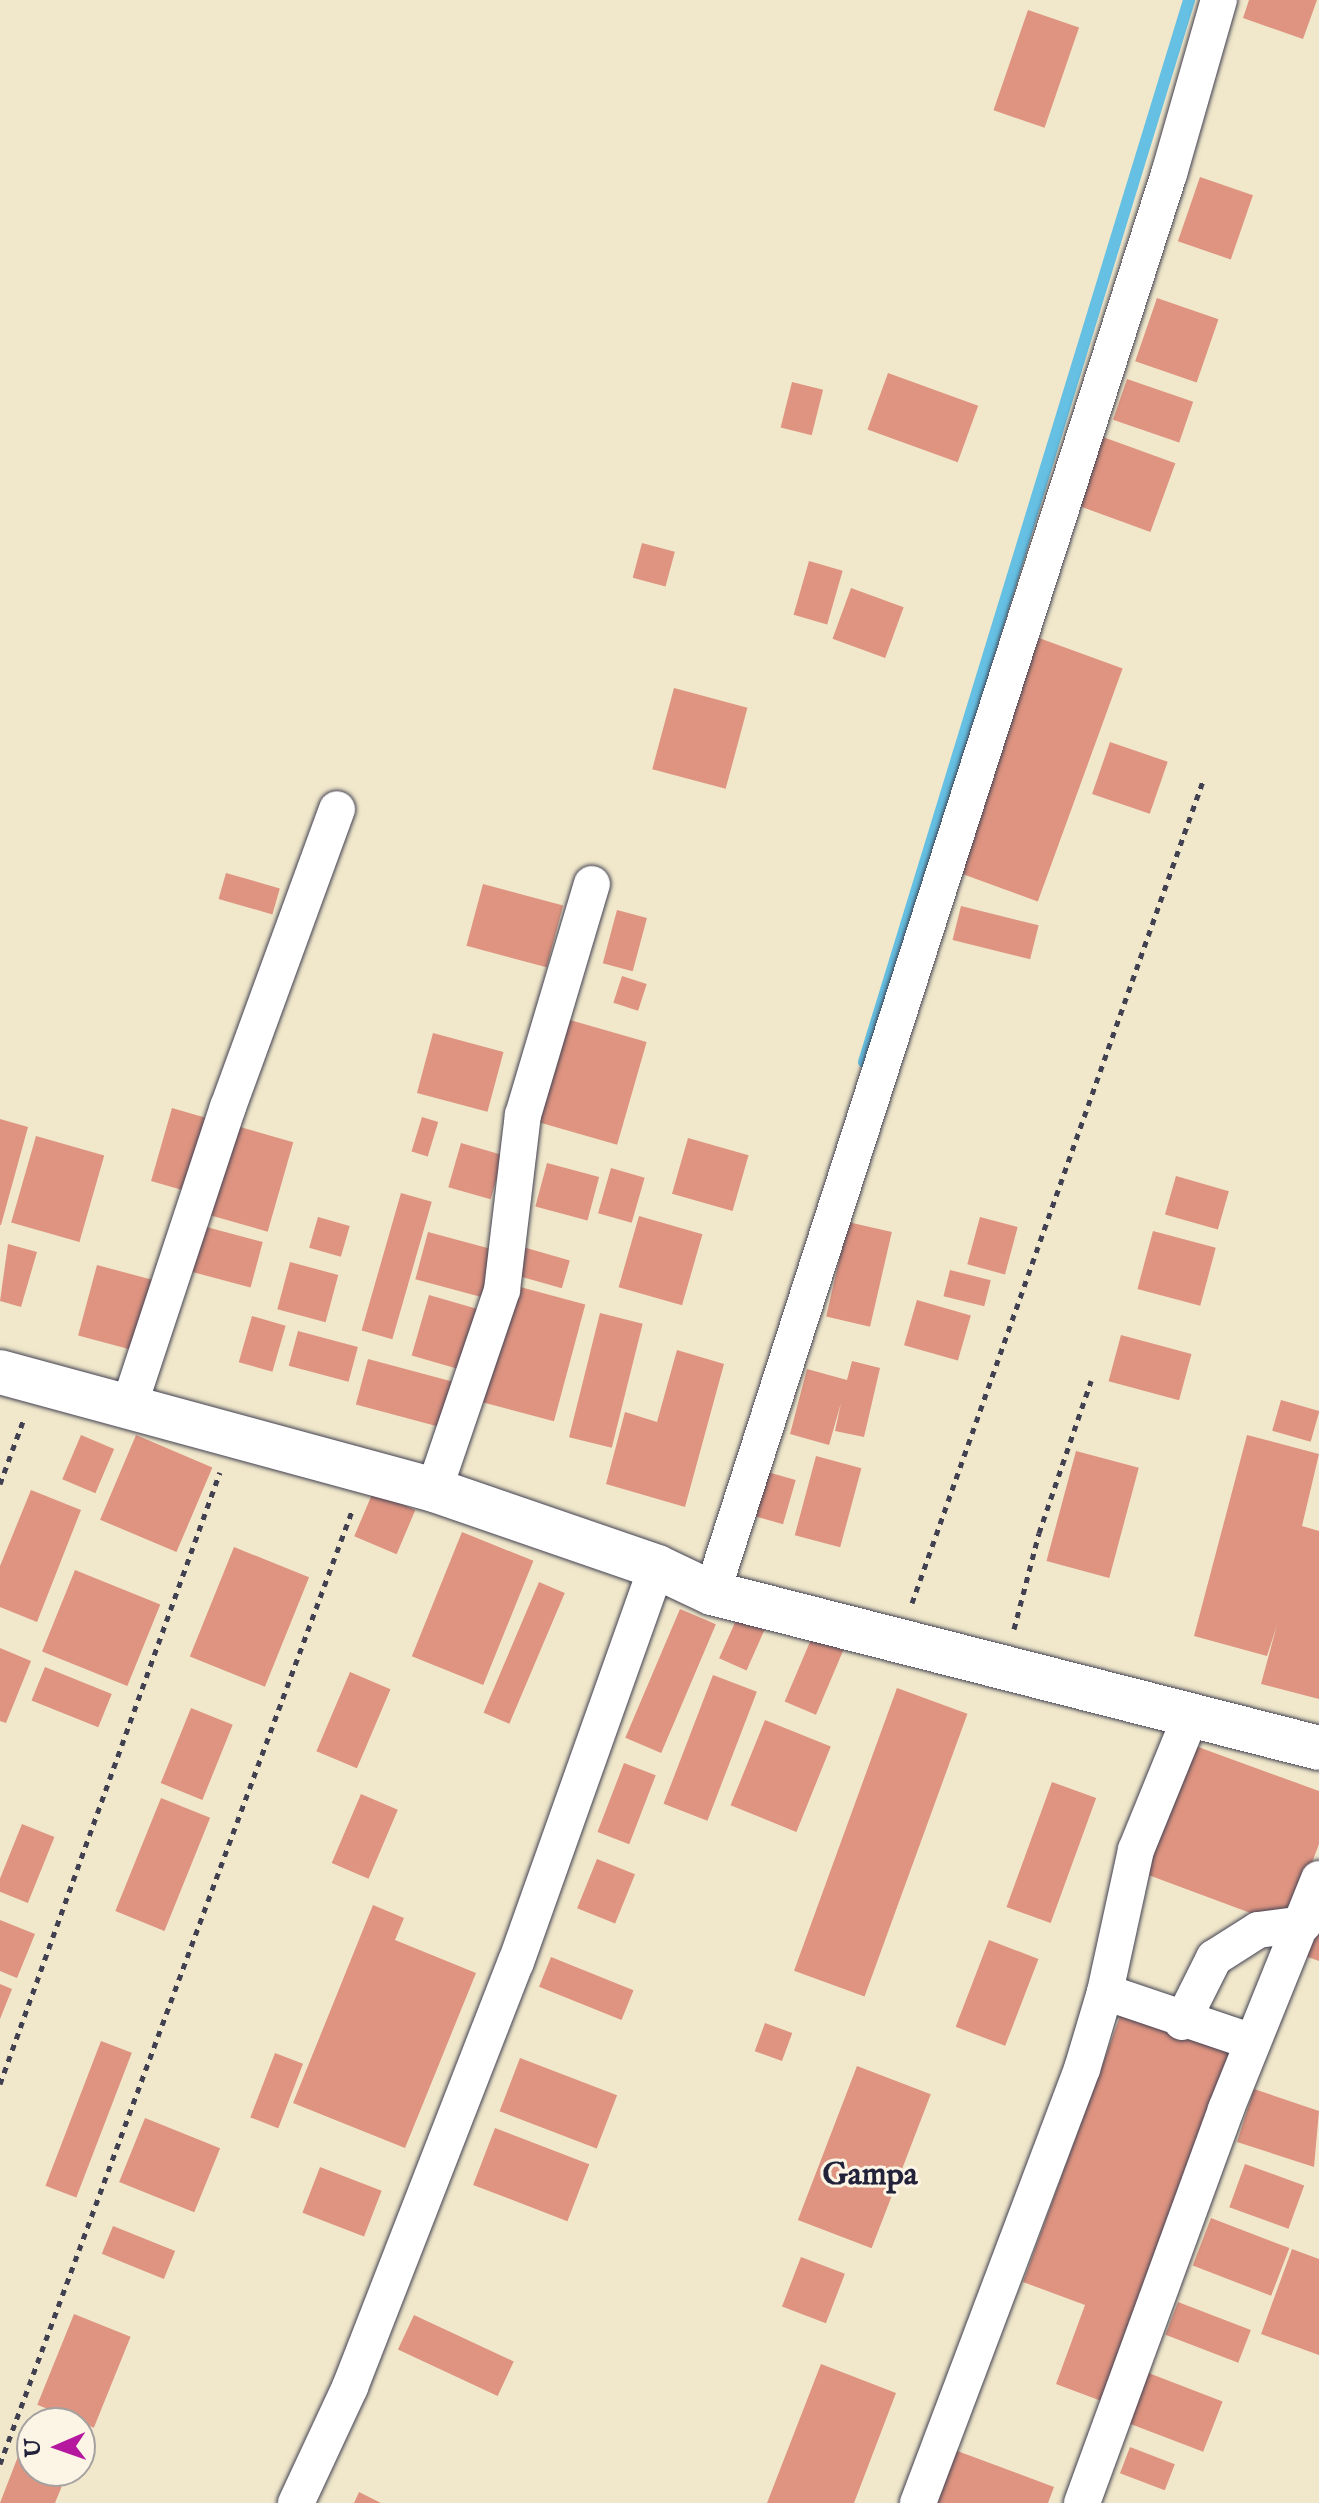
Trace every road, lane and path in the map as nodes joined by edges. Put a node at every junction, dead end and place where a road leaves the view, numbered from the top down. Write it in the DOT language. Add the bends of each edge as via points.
graph roads {
  1 [pos="1219,0"];
  2 [pos="1204,778"];
  3 [pos="337,809"];
  4 [pos="592,884"];
  5 [pos="18,1378"];
  6 [pos="1091,1381"];
  7 [pos="128,1409"];
  8 [pos="233,1434"];
  9 [pos="367,1471"];
  10 [pos="0,1484"];
  11 [pos="434,1490"];
  12 [pos="657,1567"];
  13 [pos="712,1593"];
  14 [pos="900,1638"];
  15 [pos="1004,1665"];
  16 [pos="1191,1715"];
  17 [pos="1319,1748"];
  18 [pos="1319,1879"];
  19 [pos="1304,1924"];
  20 [pos="1105,1992"];
  21 [pos="1182,2022"];
  22 [pos="1253,2042"];
  23 [pos="0,2084"];
  24 [pos="0,2464"];
  25 [pos="296,2503"];
  26 [pos="918,2503"];
  27 [pos="1082,2503"];
  1 -- 13 [label="street" via="1169,174"];
  2 -- 14 [label="path"];
  3 -- 7 [label="street" via="228,1107"];
  4 -- 11 [label="street" via="523,1115 502,1290"];
  5 -- 7 [label="main road"];
  5 -- 10 [label="path"];
  6 -- 15 [label="path" via="1039,1533"];
  7 -- 8 [label="main road"];
  8 -- 9 [label="main road"];
  8 -- 23 [label="path"];
  9 -- 11 [label="main road"];
  9 -- 24 [label="path"];
  11 -- 12 [label="main road"];
  12 -- 13 [label="main road"];
  12 -- 25 [label="street" via="516,1962 350,2387"];
  13 -- 14 [label="main road"];
  14 -- 15 [label="main road"];
  15 -- 16 [label="main road"];
  16 -- 17 [label="main road"];
  16 -- 20 [label="street" via="1136,1850"];
  18 -- 19 [label="street"];
  19 -- 21 [label="street" via="1258,1930 1214,1958"];
  19 -- 22 [label="street"];
  20 -- 21 [label="street"];
  20 -- 26 [label="street" via="1082,2069"];
  21 -- 22 [label="street"];
  22 -- 27 [label="street"];
}
